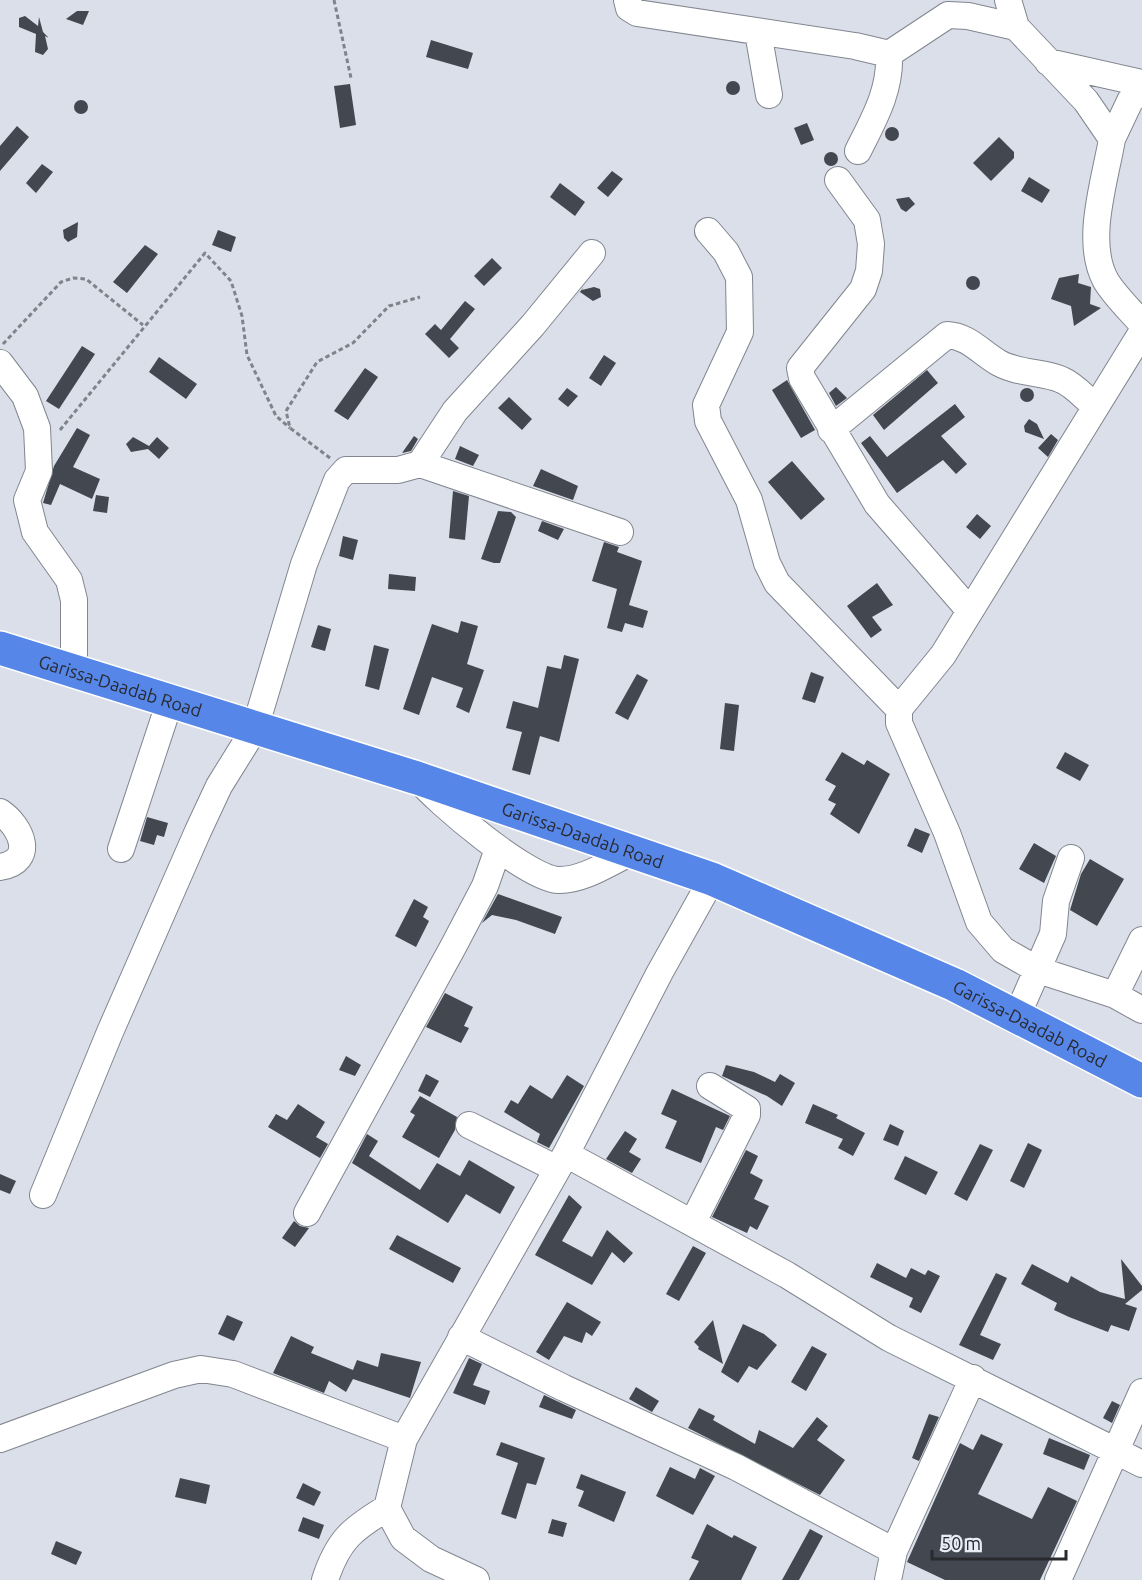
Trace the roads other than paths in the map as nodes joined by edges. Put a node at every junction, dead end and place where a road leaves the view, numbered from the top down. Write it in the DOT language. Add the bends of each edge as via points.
graph roads {
  1 [pos="627,0"];
  2 [pos="1008,0"];
  3 [pos="1016,27"];
  4 [pos="759,32"];
  5 [pos="889,54"];
  6 [pos="1048,62"];
  7 [pos="1142,83"];
  8 [pos="1142,89"];
  9 [pos="769,95"];
  10 [pos="1112,139"];
  11 [pos="858,151"];
  12 [pos="838,180"];
  13 [pos="708,231"];
  14 [pos="592,253"];
  15 [pos="1142,324"];
  16 [pos="1142,332"];
  17 [pos="0,363"];
  18 [pos="1095,406"];
  19 [pos="831,430"];
  20 [pos="420,464"];
  21 [pos="620,532"];
  22 [pos="970,611"];
  23 [pos="0,648"];
  24 [pos="74,671"];
  25 [pos="170,701"];
  26 [pos="899,709"];
  27 [pos="255,728"];
  28 [pos="417,778"];
  29 [pos="0,812"];
  30 [pos="121,849"];
  31 [pos="498,849"];
  32 [pos="632,852"];
  33 [pos="1071,858"];
  34 [pos="0,867"];
  35 [pos="711,879"];
  36 [pos="1142,940"];
  37 [pos="1038,970"];
  38 [pos="1115,995"];
  39 [pos="1142,1010"];
  40 [pos="1017,1016"];
  41 [pos="1142,1082"];
  42 [pos="710,1086"];
  43 [pos="469,1125"];
  44 [pos="561,1161"];
  45 [pos="43,1195"];
  46 [pos="307,1213"];
  47 [pos="693,1222"];
  48 [pos="461,1337"];
  49 [pos="973,1378"];
  50 [pos="1142,1392"];
  51 [pos="0,1439"];
  52 [pos="404,1439"];
  53 [pos="1116,1451"];
  54 [pos="1142,1464"];
  55 [pos="387,1508"];
  56 [pos="894,1551"];
  57 [pos="325,1580"];
  58 [pos="476,1580"];
  59 [pos="888,1580"];
  60 [pos="1058,1580"];
  1 -- 4 [label="street" via="629,8 637,13"];
  2 -- 3 [label="street"];
  3 -- 5 [label="street" via="948,15"];
  3 -- 6 [label="street"];
  4 -- 5 [label="street"];
  4 -- 9 [label="street"];
  5 -- 11 [label="street" via="890,74 884,96"];
  6 -- 7 [label="street"];
  6 -- 10 [label="street" via="1086,101"];
  8 -- 10 [label="street" via="1130,101"];
  10 -- 15 [label="street" via="1094,241 1106,282"];
  12 -- 19 [label="street" via="867,220 872,244 863,289 800,368"];
  13 -- 26 [label="street" via="740,277 740,332 706,405 708,421 748,500 777,583"];
  14 -- 20 [label="street" via="455,411"];
  16 -- 18 [label="street"];
  17 -- 24 [label="street" via="25,396 37,428 39,471 27,500 35,532 69,580 74,600"];
  18 -- 19 [label="street" via="1064,380 999,363 974,344 957,335 947,335"];
  18 -- 22 [label="street"];
  19 -- 22 [label="street" via="877,504"];
  20 -- 21 [label="street"];
  20 -- 27 [label="street" via="398,470 346,470 337,480 304,564"];
  22 -- 26 [label="street" via="943,655"];
  23 -- 24 [label="highway, Garissa-Daadab Road"];
  24 -- 25 [label="highway, Garissa-Daadab Road"];
  25 -- 27 [label="highway, Garissa-Daadab Road"];
  25 -- 30 [label="street"];
  26 -- 37 [label="street" via="899,723 947,833 979,922 1003,950"];
  27 -- 28 [label="highway, Garissa-Daadab Road"];
  27 -- 45 [label="street" via="219,786 198,831"];
  28 -- 31 [label="street" via="434,799"];
  28 -- 32 [label="highway, Garissa-Daadab Road"];
  29 -- 34 [label="street" via="14,821 22,846 17,859"];
  31 -- 32 [label="street" via="530,871 558,880 579,876"];
  31 -- 46 [label="street" via="485,886"];
  32 -- 35 [label="highway, Garissa-Daadab Road"];
  33 -- 37 [label="street" via="1056,901 1053,934"];
  35 -- 40 [label="highway, Garissa-Daadab Road"];
  35 -- 44 [label="street"];
  36 -- 38 [label="street"];
  37 -- 38 [label="street"];
  37 -- 40 [label="street"];
  38 -- 39 [label="street"];
  40 -- 41 [label="highway, Garissa-Daadab Road"];
  42 -- 47 [label="street" via="742,1104 747,1115"];
  43 -- 44 [label="street"];
  44 -- 47 [label="street"];
  44 -- 48 [label="street"];
  47 -- 49 [label="street" via="889,1338"];
  48 -- 52 [label="street"];
  48 -- 56 [label="street" via="736,1467"];
  49 -- 53 [label="street"];
  49 -- 56 [label="street"];
  50 -- 53 [label="street"];
  51 -- 52 [label="street" via="174,1375 201,1369 267,1385"];
  52 -- 55 [label="street"];
  53 -- 54 [label="street"];
  53 -- 60 [label="street"];
  55 -- 57 [label="street" via="354,1528"];
  55 -- 58 [label="street" via="403,1538 431,1559"];
  56 -- 59 [label="street"];
}
